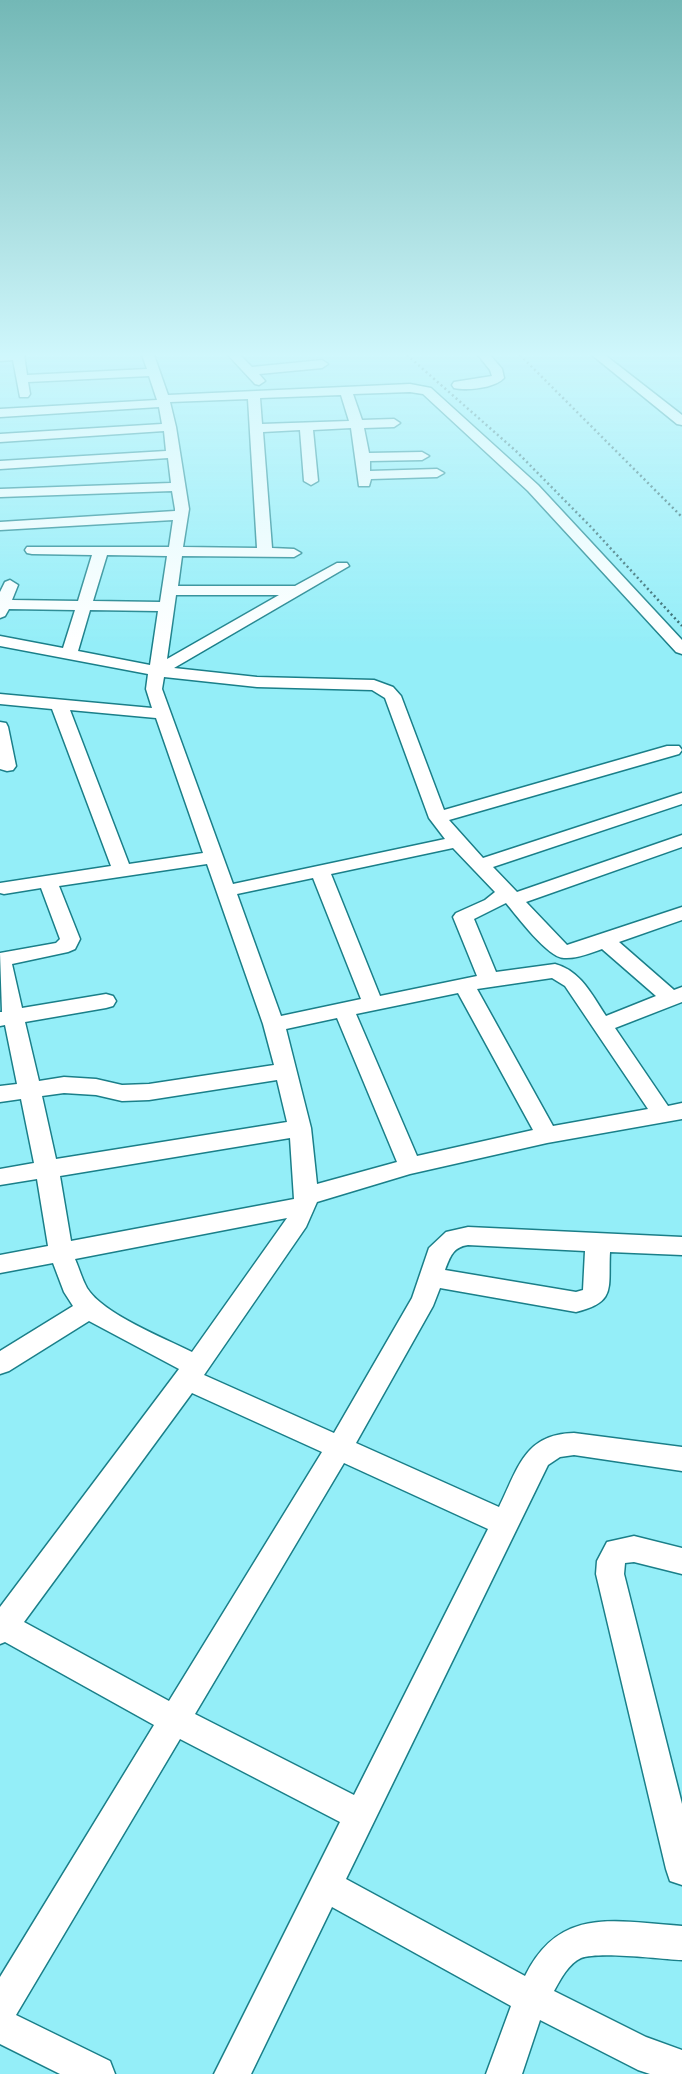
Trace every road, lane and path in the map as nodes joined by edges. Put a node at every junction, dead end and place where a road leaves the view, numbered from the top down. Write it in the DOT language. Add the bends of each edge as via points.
graph roads {
  1 [pos="258,452"];
  2 [pos="308,452"];
  3 [pos="365,452"];
  4 [pos="493,452"];
  5 [pos="174,454"];
  6 [pos="422,456"];
  7 [pos="364,458"];
  8 [pos="0,465"];
  9 [pos="437,473"];
  10 [pos="311,481"];
  11 [pos="178,487"];
  12 [pos="0,493"];
  13 [pos="182,514"];
  14 [pos="0,526"];
  15 [pos="32,550"];
  16 [pos="101,551"];
  17 [pos="176,552"];
  18 [pos="265,553"];
  19 [pos="294,554"];
  20 [pos="342,566"];
  21 [pos="10,585"];
  22 [pos="297,591"];
  23 [pos="169,599"];
  24 [pos="84,606"];
  25 [pos="1,607"];
  26 [pos="0,640"];
  27 [pos="682,649"];
  28 [pos="69,654"];
  29 [pos="157,671"];
  30 [pos="0,699"];
  31 [pos="59,704"];
  32 [pos="163,714"];
  33 [pos="0,727"];
  34 [pos="673,750"];
  35 [pos="8,766"];
  36 [pos="682,798"];
  37 [pos="438,818"];
  38 [pos="682,841"];
  39 [pos="456,842"];
  40 [pos="214,857"];
  41 [pos="481,865"];
  42 [pos="122,870"];
  43 [pos="320,871"];
  44 [pos="48,882"];
  45 [pos="4,888"];
  46 [pos="226,891"];
  47 [pos="509,895"];
  48 [pos="682,913"];
  49 [pos="605,941"];
  50 [pos="0,960"];
  51 [pos="489,980"];
  52 [pos="464,985"];
  53 [pos="677,996"];
  54 [pos="106,1001"];
  55 [pos="373,1004"];
  56 [pos="344,1010"];
  57 [pos="6,1018"];
  58 [pos="274,1024"];
  59 [pos="602,1025"];
  60 [pos="286,1071"];
  61 [pos="27,1089"];
  62 [pos="0,1094"];
  63 [pos="672,1113"];
  64 [pos="300,1128"];
  65 [pos="546,1135"];
  66 [pos="410,1166"];
  67 [pos="47,1169"];
  68 [pos="0,1177"];
  69 [pos="306,1200"];
  70 [pos="598,1242"];
  71 [pos="682,1246"];
  72 [pos="61,1253"];
  73 [pos="0,1264"];
  74 [pos="432,1276"];
  75 [pos="89,1308"];
  76 [pos="0,1364"];
  77 [pos="192,1372"];
  78 [pos="338,1448"];
  79 [pos="682,1459"];
  80 [pos="506,1523"];
  81 [pos="682,1561"];
  82 [pos="1,1626"];
  83 [pos="174,1720"];
  84 [pos="361,1815"];
  85 [pos="682,1869"];
  86 [pos="326,1886"];
  87 [pos="682,1943"];
  88 [pos="532,1998"];
  89 [pos="0,2009"];
  90 [pos="0,2025"];
  91 [pos="682,2068"];
  92 [pos="97,2074"];
  93 [pos="232,2074"];
  94 [pos="504,2074"];
  1 -- 18 [label="street"];
  2 -- 10 [label="street"];
  3 -- 7 [label="street"];
  4 -- 27 [label="street" via="533,488"];
  5 -- 8 [label="street"];
  5 -- 11 [label="street"];
  6 -- 7 [label="street"];
  7 -- 9 [label="street" via="364,479"];
  11 -- 12 [label="street"];
  11 -- 13 [label="street"];
  13 -- 14 [label="street"];
  13 -- 17 [label="street"];
  15 -- 16 [label="street"];
  16 -- 17 [label="street"];
  16 -- 24 [label="street"];
  17 -- 18 [label="street"];
  17 -- 23 [label="street"];
  18 -- 19 [label="street"];
  20 -- 22 [label="street"];
  21 -- 25 [label="street"];
  22 -- 23 [label="street"];
  22 -- 29 [label="street"];
  23 -- 24 [label="street"];
  23 -- 29 [label="street"];
  24 -- 25 [label="street"];
  24 -- 28 [label="street"];
  26 -- 28 [label="street"];
  28 -- 29 [label="street"];
  29 -- 32 [label="street" via="154,689"];
  29 -- 37 [label="street" via="258,682 374,685 387,690 393,696"];
  30 -- 31 [label="street"];
  31 -- 32 [label="street"];
  31 -- 42 [label="street"];
  32 -- 40 [label="street"];
  33 -- 35 [label="street"];
  34 -- 37 [label="street"];
  36 -- 41 [label="street"];
  37 -- 39 [label="street"];
  38 -- 47 [label="street"];
  39 -- 41 [label="street"];
  39 -- 43 [label="street"];
  40 -- 42 [label="street"];
  40 -- 46 [label="street"];
  41 -- 47 [label="street"];
  42 -- 44 [label="street"];
  43 -- 46 [label="street"];
  43 -- 55 [label="street"];
  44 -- 45 [label="street"];
  44 -- 50 [label="street" via="70,939 68,945"];
  46 -- 58 [label="street"];
  47 -- 49 [label="street" via="554,946 564,952"];
  47 -- 51 [label="street" via="463,917"];
  48 -- 49 [label="street"];
  49 -- 53 [label="street"];
  50 -- 57 [label="street"];
  51 -- 52 [label="street"];
  51 -- 59 [label="street" via="555,971 572,982"];
  52 -- 55 [label="street"];
  52 -- 65 [label="street"];
  53 -- 59 [label="street"];
  54 -- 57 [label="street"];
  55 -- 56 [label="street"];
  56 -- 58 [label="street"];
  56 -- 66 [label="street"];
  57 -- 61 [label="street"];
  58 -- 60 [label="street"];
  59 -- 63 [label="street"];
  60 -- 61 [label="street" via="149,1092 122,1092 80,1085"];
  60 -- 64 [label="street"];
  61 -- 62 [label="street"];
  61 -- 67 [label="street"];
  63 -- 65 [label="street"];
  64 -- 67 [label="street"];
  64 -- 69 [label="street"];
  65 -- 66 [label="street"];
  66 -- 69 [label="street"];
  67 -- 68 [label="street"];
  67 -- 72 [label="street"];
  69 -- 72 [label="street"];
  69 -- 77 [label="street" via="298,1221"];
  70 -- 71 [label="street"];
  70 -- 74 [label="street" via="454,1238 438,1255"];
  70 -- 74 [label="street" via="595,1294 576,1302"];
  72 -- 73 [label="street"];
  72 -- 75 [label="street" via="76,1292"];
  74 -- 78 [label="street" via="424,1299"];
  75 -- 76 [label="street"];
  75 -- 77 [label="street"];
  77 -- 78 [label="street"];
  77 -- 82 [label="street"];
  78 -- 80 [label="street"];
  78 -- 83 [label="street"];
  79 -- 80 [label="street" via="559,1444 538,1457"];
  80 -- 84 [label="street"];
  81 -- 85 [label="street" via="634,1549 617,1551 611,1561 610,1574"];
  82 -- 83 [label="street"];
  83 -- 84 [label="street"];
  83 -- 89 [label="street"];
  84 -- 86 [label="street"];
  86 -- 88 [label="street"];
  86 -- 93 [label="street"];
  87 -- 88 [label="street" via="593,1941 572,1944 553,1962"];
  88 -- 91 [label="street" via="638,2052"];
  88 -- 94 [label="street"];
  90 -- 92 [label="street"];
}
